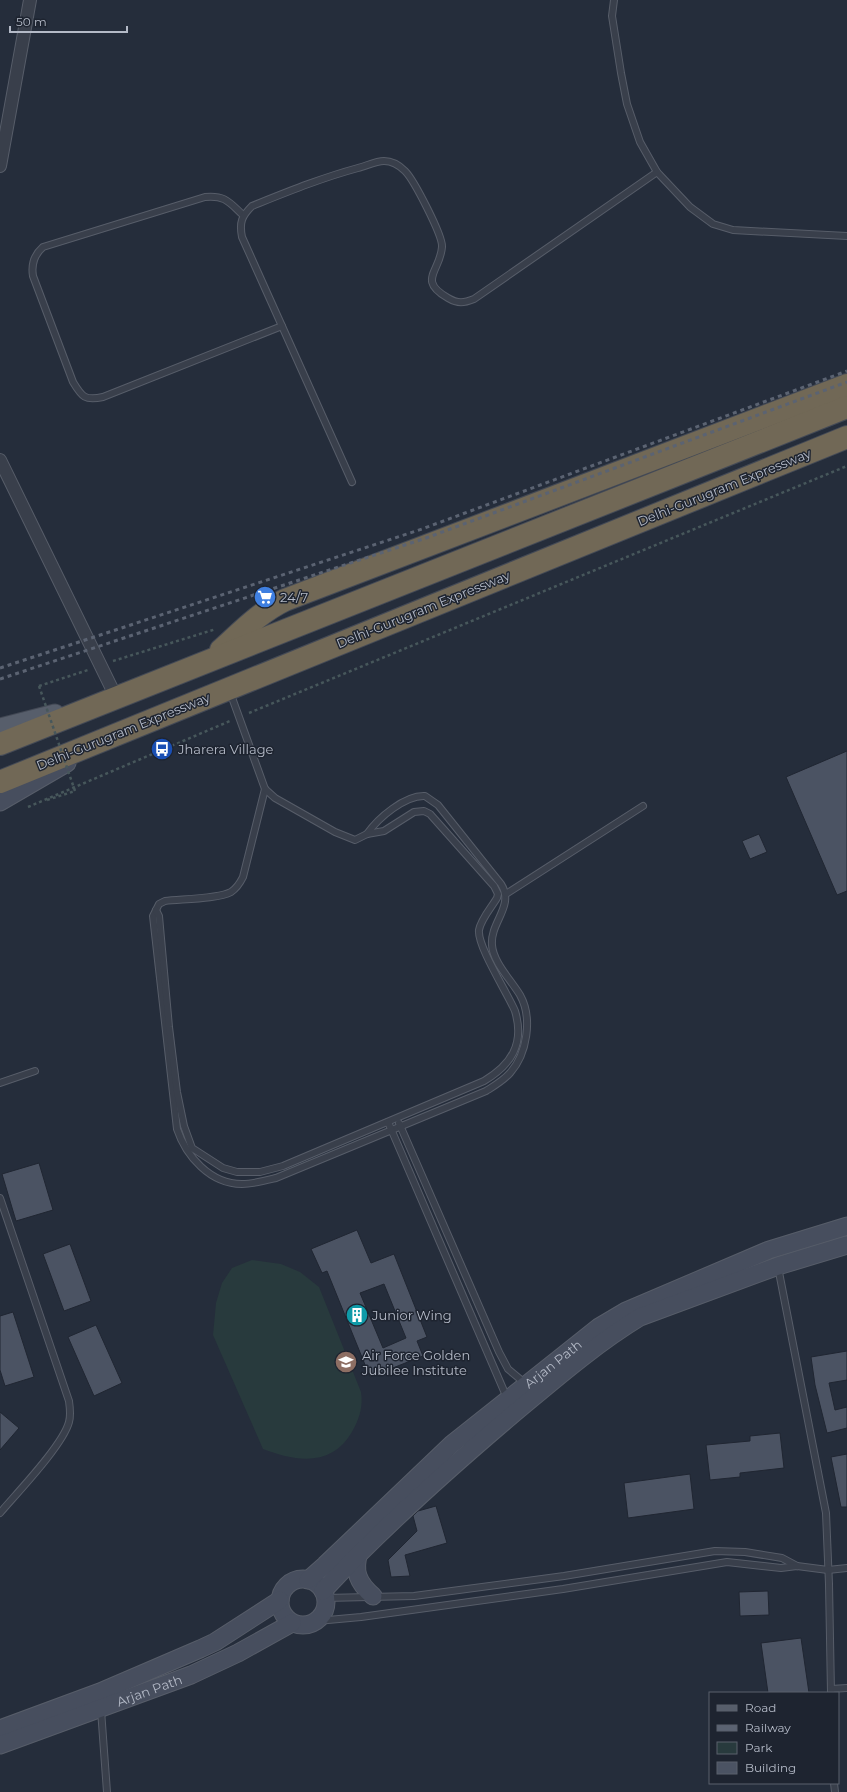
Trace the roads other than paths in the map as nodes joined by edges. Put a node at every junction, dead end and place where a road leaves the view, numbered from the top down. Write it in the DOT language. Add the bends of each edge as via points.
graph roads {
  1 [pos="30,0"];
  2 [pos="614,0"];
  3 [pos="0,166"];
  4 [pos="657,172"];
  5 [pos="243,215"];
  6 [pos="847,236"];
  7 [pos="282,326"];
  8 [pos="847,385"];
  9 [pos="847,407"];
  10 [pos="847,437"];
  11 [pos="0,460"];
  12 [pos="352,482"];
  13 [pos="210,660"];
  14 [pos="229,688"];
  15 [pos="116,697"];
  16 [pos="0,728"];
  17 [pos="123,731"];
  18 [pos="0,744"];
  19 [pos="0,782"];
  20 [pos="265,789"];
  21 [pos="0,802"];
  22 [pos="643,806"];
  23 [pos="367,834"];
  24 [pos="506,894"];
  25 [pos="156,910"];
  26 [pos="35,1071"];
  27 [pos="0,1083"];
  28 [pos="397,1118"];
  29 [pos="388,1122"];
  30 [pos="400,1126"];
  31 [pos="391,1130"];
  32 [pos="0,1198"];
  33 [pos="847,1226"];
  34 [pos="847,1245"];
  35 [pos="778,1266"];
  36 [pos="526,1384"];
  37 [pos="508,1399"];
  38 [pos="0,1513"];
  39 [pos="359,1553"];
  40 [pos="797,1566"];
  41 [pos="847,1568"];
  42 [pos="828,1570"];
  43 [pos="308,1580"];
  44 [pos="324,1594"];
  45 [pos="373,1596"];
  46 [pos="280,1600"];
  47 [pos="317,1621"];
  48 [pos="292,1622"];
  49 [pos="847,1688"];
  50 [pos="831,1691"];
  51 [pos="100,1700"];
  52 [pos="0,1729"];
  53 [pos="0,1745"];
  54 [pos="107,1792"];
  1 -- 3 [label="street"];
  2 -- 4 [label="lane" via="612,16 627,104 640,142"];
  4 -- 5 [label="lane" via="519,269 465,303 456,303 436,291 433,286 432,280 442,247 439,234 407,173 398,165 384,161 326,176 252,206"];
  4 -- 6 [label="lane" via="690,207 714,224 733,230"];
  5 -- 7 [label="lane" via="240,226 242,237"];
  5 -- 7 [label="lane" via="225,198 205,197 43,247 32,263 33,276 74,382 79,392 92,400"];
  7 -- 12 [label="lane"];
  8 -- 13 [label="highway" via="285,600 271,607"];
  9 -- 13 [label="highway"];
  10 -- 14 [label="highway, Delhi-Gurugram Expressway"];
  11 -- 15 [label="street"];
  13 -- 15 [label="highway"];
  14 -- 17 [label="highway, Delhi-Gurugram Expressway"];
  14 -- 20 [label="lane"];
  15 -- 16 [label="main road"];
  15 -- 18 [label="highway"];
  17 -- 19 [label="highway, Delhi-Gurugram Expressway"];
  17 -- 21 [label="main road"];
  20 -- 23 [label="lane" via="275,798 350,839 355,840"];
  20 -- 25 [label="lane" via="243,877 238,886 222,895 164,901"];
  22 -- 24 [label="lane"];
  23 -- 24 [label="lane" via="376,822 389,812 412,798 425,796 438,806 501,884"];
  23 -- 28 [label="lane" via="384,831 414,812 424,811 430,814 494,886 497,898 480,928 480,938 518,1019 517,1044 504,1068 484,1081"];
  24 -- 30 [label="lane" via="506,905 493,932 492,946 524,1007 526,1039 518,1063 505,1079 486,1091"];
  25 -- 29 [label="lane" via="159,916 177,1092 186,1134 192,1148 223,1168 247,1173 260,1172 283,1166"];
  25 -- 31 [label="lane" via="153,919 174,1117 181,1141 198,1165 228,1182 255,1183 276,1178"];
  26 -- 27 [label="lane"];
  28 -- 29 [label="lane"];
  28 -- 30 [label="lane"];
  29 -- 31 [label="lane"];
  30 -- 31 [label="lane"];
  30 -- 36 [label="lane" via="501,1357 514,1375"];
  31 -- 37 [label="lane"];
  32 -- 38 [label="lane" via="71,1413 67,1427 53,1449"];
  33 -- 36 [label="main road, Arjan Path" via="769,1250 626,1311 599,1327"];
  34 -- 35 [label="main road, Arjan Path"];
  35 -- 39 [label="main road, Arjan Path" via="640,1317 622,1329 570,1366 461,1458"];
  35 -- 42 [label="lane" via="826,1513"];
  36 -- 37 [label="main road, Arjan Path"];
  37 -- 43 [label="main road, Arjan Path" via="452,1444"];
  39 -- 44 [label="main road, Arjan Path"];
  39 -- 45 [label="main road" via="356,1562 357,1575"];
  40 -- 42 [label="lane"];
  40 -- 45 [label="lane" via="782,1558 745,1552 715,1551 564,1576 414,1596"];
  40 -- 47 [label="lane" via="786,1569 727,1562 563,1589"];
  41 -- 42 [label="lane"];
  42 -- 50 [label="lane"];
  43 -- 44 [label="main road" via="319,1586"];
  43 -- 46 [label="main road" via="301,1579 289,1584 284,1588"];
  44 -- 45 [label="lane"];
  44 -- 47 [label="main road" via="325,1610"];
  46 -- 48 [label="main road" via="283,1613"];
  46 -- 51 [label="main road, Arjan Path" via="215,1642"];
  47 -- 48 [label="main road" via="304,1625"];
  48 -- 51 [label="main road, Arjan Path" via="238,1653 191,1675"];
  49 -- 50 [label="lane"];
  51 -- 52 [label="main road, Arjan Path"];
  51 -- 53 [label="main road, Arjan Path"];
  51 -- 54 [label="lane"];
}
